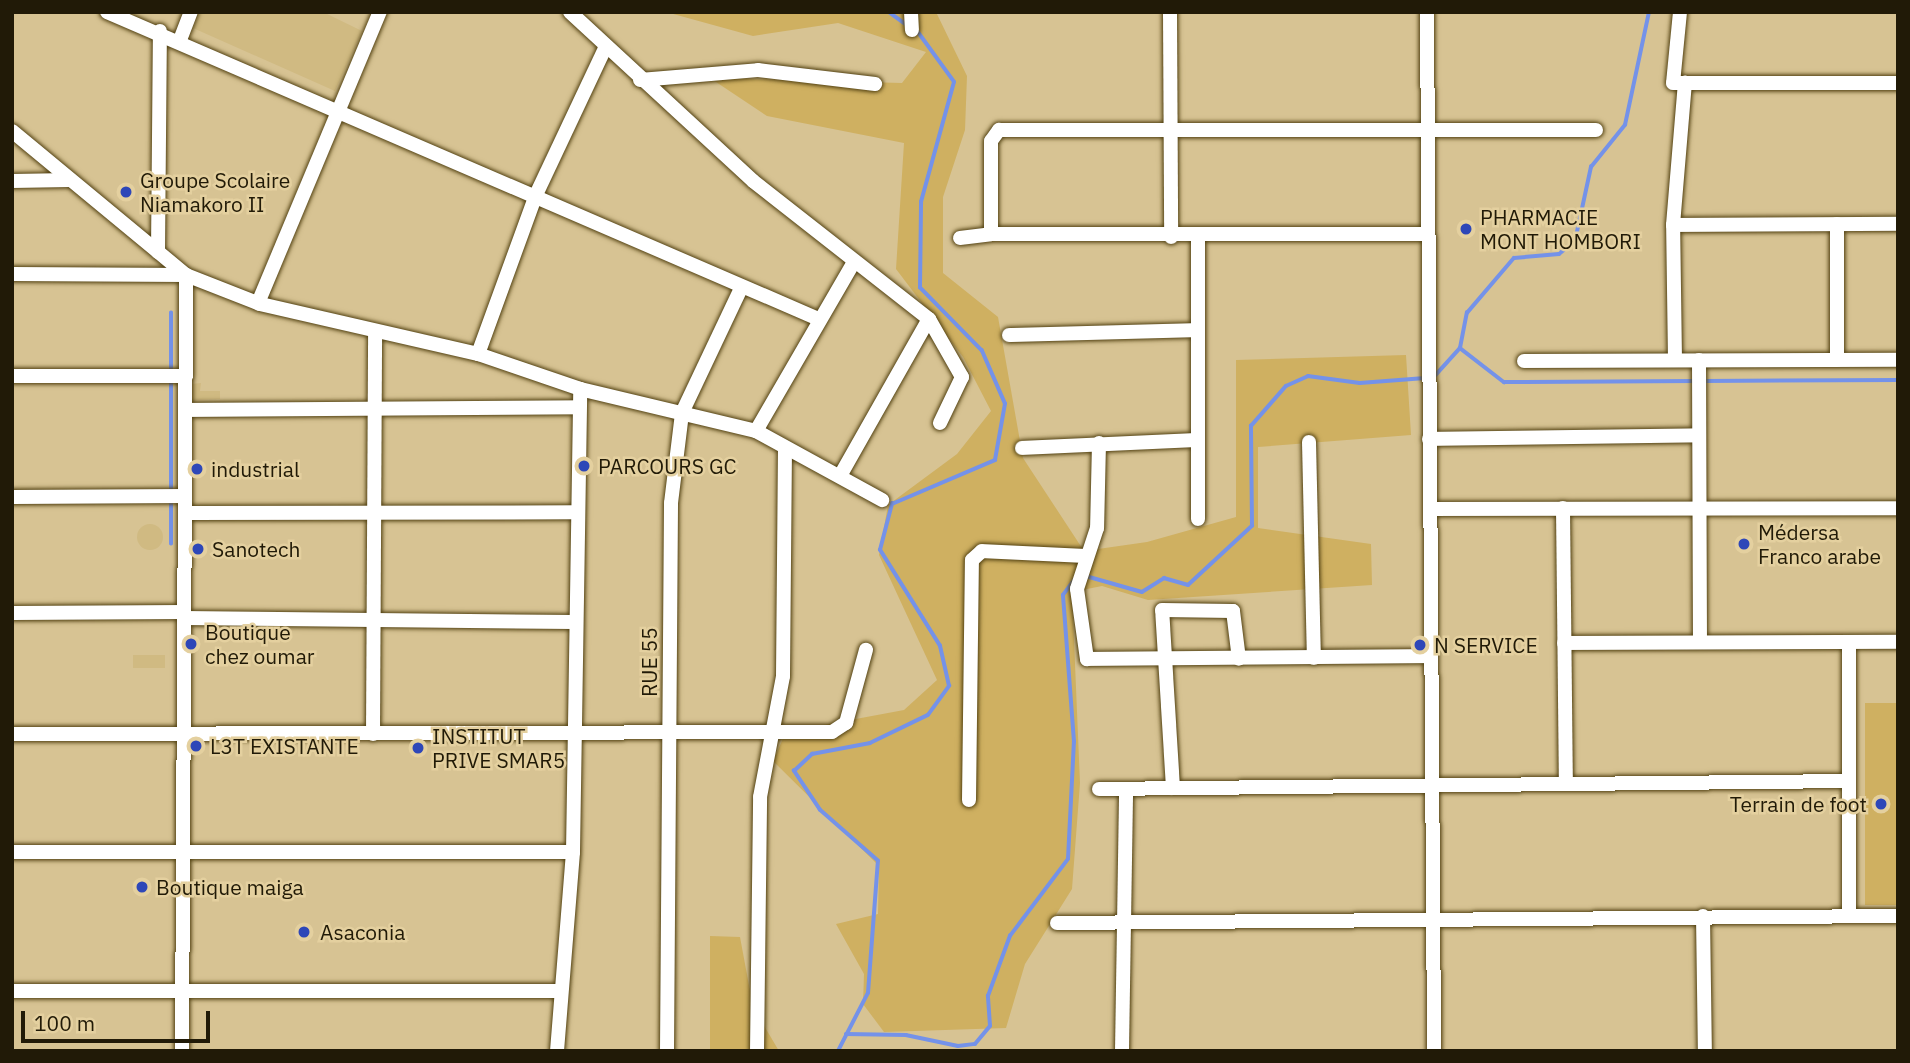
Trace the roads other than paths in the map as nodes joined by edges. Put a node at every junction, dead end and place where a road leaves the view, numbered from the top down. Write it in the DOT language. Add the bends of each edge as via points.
graph roads {
  1 [pos="107,12"];
  2 [pos="191,12"];
  3 [pos="380,12"];
  4 [pos="570,12"];
  5 [pos="911,12"];
  6 [pos="1170,12"];
  7 [pos="1427,12"];
  8 [pos="1680,12"];
  9 [pos="912,30"];
  10 [pos="160,31"];
  11 [pos="180,40"];
  12 [pos="605,48"];
  13 [pos="640,80"];
  14 [pos="1685,83"];
  15 [pos="1898,83"];
  16 [pos="875,84"];
  17 [pos="338,110"];
  18 [pos="1170,129"];
  19 [pos="1428,129"];
  20 [pos="1596,130"];
  21 [pos="12,131"];
  22 [pos="70,180"];
  23 [pos="12,181"];
  24 [pos="536,197"];
  25 [pos="1837,224"];
  26 [pos="1898,224"];
  27 [pos="1673,225"];
  28 [pos="991,234"];
  29 [pos="1428,234"];
  30 [pos="1171,237"];
  31 [pos="960,238"];
  32 [pos="1198,238"];
  33 [pos="158,252"];
  34 [pos="854,262"];
  35 [pos="12,274"];
  36 [pos="186,275"];
  37 [pos="741,288"];
  38 [pos="258,303"];
  39 [pos="816,318"];
  40 [pos="929,319"];
  41 [pos="1194,330"];
  42 [pos="374,334"];
  43 [pos="1009,335"];
  44 [pos="478,354"];
  45 [pos="1675,360"];
  46 [pos="1699,360"];
  47 [pos="1837,360"];
  48 [pos="1898,360"];
  49 [pos="1524,361"];
  50 [pos="12,376"];
  51 [pos="186,376"];
  52 [pos="580,389"];
  53 [pos="372,405"];
  54 [pos="578,407"];
  55 [pos="186,410"];
  56 [pos="682,413"];
  57 [pos="940,423"];
  58 [pos="756,431"];
  59 [pos="1699,435"];
  60 [pos="1429,439"];
  61 [pos="1195,440"];
  62 [pos="1309,442"];
  63 [pos="1099,443"];
  64 [pos="1022,447"];
  65 [pos="785,448"];
  66 [pos="840,476"];
  67 [pos="185,496"];
  68 [pos="12,497"];
  69 [pos="882,500"];
  70 [pos="1701,508"];
  71 [pos="1898,508"];
  72 [pos="1430,509"];
  73 [pos="1563,509"];
  74 [pos="372,511"];
  75 [pos="575,512"];
  76 [pos="185,513"];
  77 [pos="1198,519"];
  78 [pos="1084,556"];
  79 [pos="12,613"];
  80 [pos="184,615"];
  81 [pos="372,619"];
  82 [pos="574,622"];
  83 [pos="1700,642"];
  84 [pos="1849,642"];
  85 [pos="1898,642"];
  86 [pos="1564,643"];
  87 [pos="866,650"];
  88 [pos="1430,656"];
  89 [pos="1163,658"];
  90 [pos="1314,658"];
  91 [pos="1239,659"];
  92 [pos="12,734"];
  93 [pos="184,734"];
  94 [pos="373,734"];
  95 [pos="574,734"];
  96 [pos="669,734"];
  97 [pos="775,735"];
  98 [pos="1849,781"];
  99 [pos="1566,784"];
  100 [pos="1431,785"];
  101 [pos="1172,788"];
  102 [pos="1099,789"];
  103 [pos="1126,789"];
  104 [pos="970,800"];
  105 [pos="12,852"];
  106 [pos="183,852"];
  107 [pos="573,852"];
  108 [pos="1703,916"];
  109 [pos="1849,916"];
  110 [pos="1898,916"];
  111 [pos="1433,917"];
  112 [pos="1125,918"];
  113 [pos="1057,923"];
  114 [pos="182,990"];
  115 [pos="559,990"];
  116 [pos="12,991"];
  117 [pos="182,1051"];
  118 [pos="557,1051"];
  119 [pos="667,1051"];
  120 [pos="757,1051"];
  121 [pos="1122,1051"];
  122 [pos="1434,1051"];
  123 [pos="1705,1051"];
  1 -- 10 [label="street"];
  2 -- 11 [label="street"];
  3 -- 17 [label="street"];
  4 -- 12 [label="street"];
  5 -- 9 [label="street"];
  6 -- 18 [label="street"];
  7 -- 19 [label="street"];
  8 -- 14 [label="street" via="1673,83"];
  10 -- 11 [label="street"];
  10 -- 33 [label="street"];
  11 -- 17 [label="street"];
  12 -- 13 [label="street"];
  12 -- 24 [label="street"];
  13 -- 16 [label="street" via="758,71"];
  13 -- 34 [label="street"];
  14 -- 15 [label="street"];
  14 -- 27 [label="street"];
  17 -- 24 [label="street"];
  17 -- 38 [label="street"];
  18 -- 19 [label="street"];
  18 -- 28 [label="street" via="999,130 991,141"];
  18 -- 30 [label="street"];
  19 -- 20 [label="street"];
  19 -- 29 [label="street"];
  21 -- 22 [label="street"];
  22 -- 23 [label="street"];
  22 -- 33 [label="street"];
  24 -- 37 [label="street"];
  24 -- 44 [label="street"];
  25 -- 26 [label="street"];
  25 -- 27 [label="street"];
  25 -- 47 [label="street"];
  27 -- 45 [label="street"];
  28 -- 30 [label="street"];
  28 -- 31 [label="street"];
  29 -- 32 [label="street"];
  29 -- 60 [label="street"];
  30 -- 32 [label="street"];
  32 -- 41 [label="street"];
  33 -- 36 [label="street"];
  34 -- 39 [label="street"];
  34 -- 40 [label="street"];
  35 -- 36 [label="street"];
  36 -- 38 [label="street"];
  36 -- 51 [label="street"];
  37 -- 39 [label="street"];
  37 -- 56 [label="street, RUE 55"];
  38 -- 42 [label="street"];
  39 -- 58 [label="street"];
  40 -- 57 [label="street" via="962,377"];
  40 -- 66 [label="street"];
  41 -- 43 [label="street"];
  41 -- 61 [label="street"];
  42 -- 44 [label="street"];
  42 -- 53 [label="street"];
  44 -- 52 [label="street"];
  45 -- 46 [label="street"];
  45 -- 49 [label="street"];
  46 -- 47 [label="street"];
  46 -- 59 [label="street"];
  47 -- 48 [label="street"];
  50 -- 51 [label="street"];
  51 -- 55 [label="street"];
  52 -- 54 [label="street"];
  52 -- 56 [label="street"];
  53 -- 54 [label="street"];
  53 -- 55 [label="street"];
  53 -- 74 [label="street"];
  54 -- 75 [label="street"];
  55 -- 67 [label="street"];
  56 -- 58 [label="street"];
  56 -- 96 [label="street, RUE 55" via="671,503"];
  58 -- 65 [label="street"];
  59 -- 60 [label="street"];
  59 -- 70 [label="street"];
  60 -- 72 [label="street"];
  61 -- 63 [label="street"];
  61 -- 77 [label="street"];
  62 -- 90 [label="street"];
  63 -- 64 [label="street"];
  63 -- 78 [label="street" via="1097,528"];
  65 -- 66 [label="street"];
  65 -- 97 [label="street" via="783,676"];
  66 -- 69 [label="street"];
  67 -- 68 [label="street"];
  67 -- 76 [label="street"];
  70 -- 71 [label="street"];
  70 -- 73 [label="street"];
  70 -- 83 [label="street"];
  72 -- 73 [label="street"];
  72 -- 88 [label="street"];
  73 -- 86 [label="street"];
  74 -- 75 [label="street"];
  74 -- 76 [label="street"];
  74 -- 81 [label="street"];
  75 -- 82 [label="street"];
  76 -- 80 [label="street"];
  78 -- 89 [label="street" via="1077,589 1084,655 1091,660"];
  78 -- 104 [label="street" via="982,551 972,560"];
  79 -- 80 [label="street"];
  80 -- 81 [label="street"];
  80 -- 93 [label="street"];
  81 -- 82 [label="street"];
  81 -- 94 [label="street"];
  82 -- 95 [label="street"];
  83 -- 84 [label="street"];
  83 -- 86 [label="street"];
  84 -- 85 [label="street"];
  84 -- 98 [label="street"];
  86 -- 99 [label="street"];
  87 -- 97 [label="street" via="841,730"];
  88 -- 90 [label="street"];
  88 -- 100 [label="street"];
  89 -- 91 [label="street"];
  89 -- 91 [label="street" via="1162,610 1228,608 1236,617"];
  89 -- 101 [label="street"];
  90 -- 91 [label="street"];
  92 -- 93 [label="street"];
  93 -- 94 [label="street"];
  93 -- 106 [label="street"];
  94 -- 95 [label="street"];
  95 -- 96 [label="street"];
  95 -- 107 [label="street"];
  96 -- 97 [label="street"];
  96 -- 119 [label="street, RUE 55"];
  97 -- 120 [label="street" via="760,797"];
  98 -- 99 [label="street"];
  98 -- 109 [label="street"];
  99 -- 100 [label="street"];
  100 -- 101 [label="street"];
  100 -- 111 [label="street"];
  101 -- 103 [label="street"];
  102 -- 103 [label="street"];
  103 -- 112 [label="street"];
  105 -- 106 [label="street"];
  106 -- 107 [label="street"];
  106 -- 114 [label="street"];
  107 -- 115 [label="street"];
  108 -- 109 [label="street"];
  108 -- 111 [label="street"];
  108 -- 123 [label="street"];
  109 -- 110 [label="street"];
  111 -- 112 [label="street"];
  111 -- 122 [label="street"];
  112 -- 113 [label="street"];
  112 -- 121 [label="street"];
  114 -- 115 [label="street"];
  114 -- 116 [label="street"];
  114 -- 117 [label="street"];
  115 -- 118 [label="street"];
}
